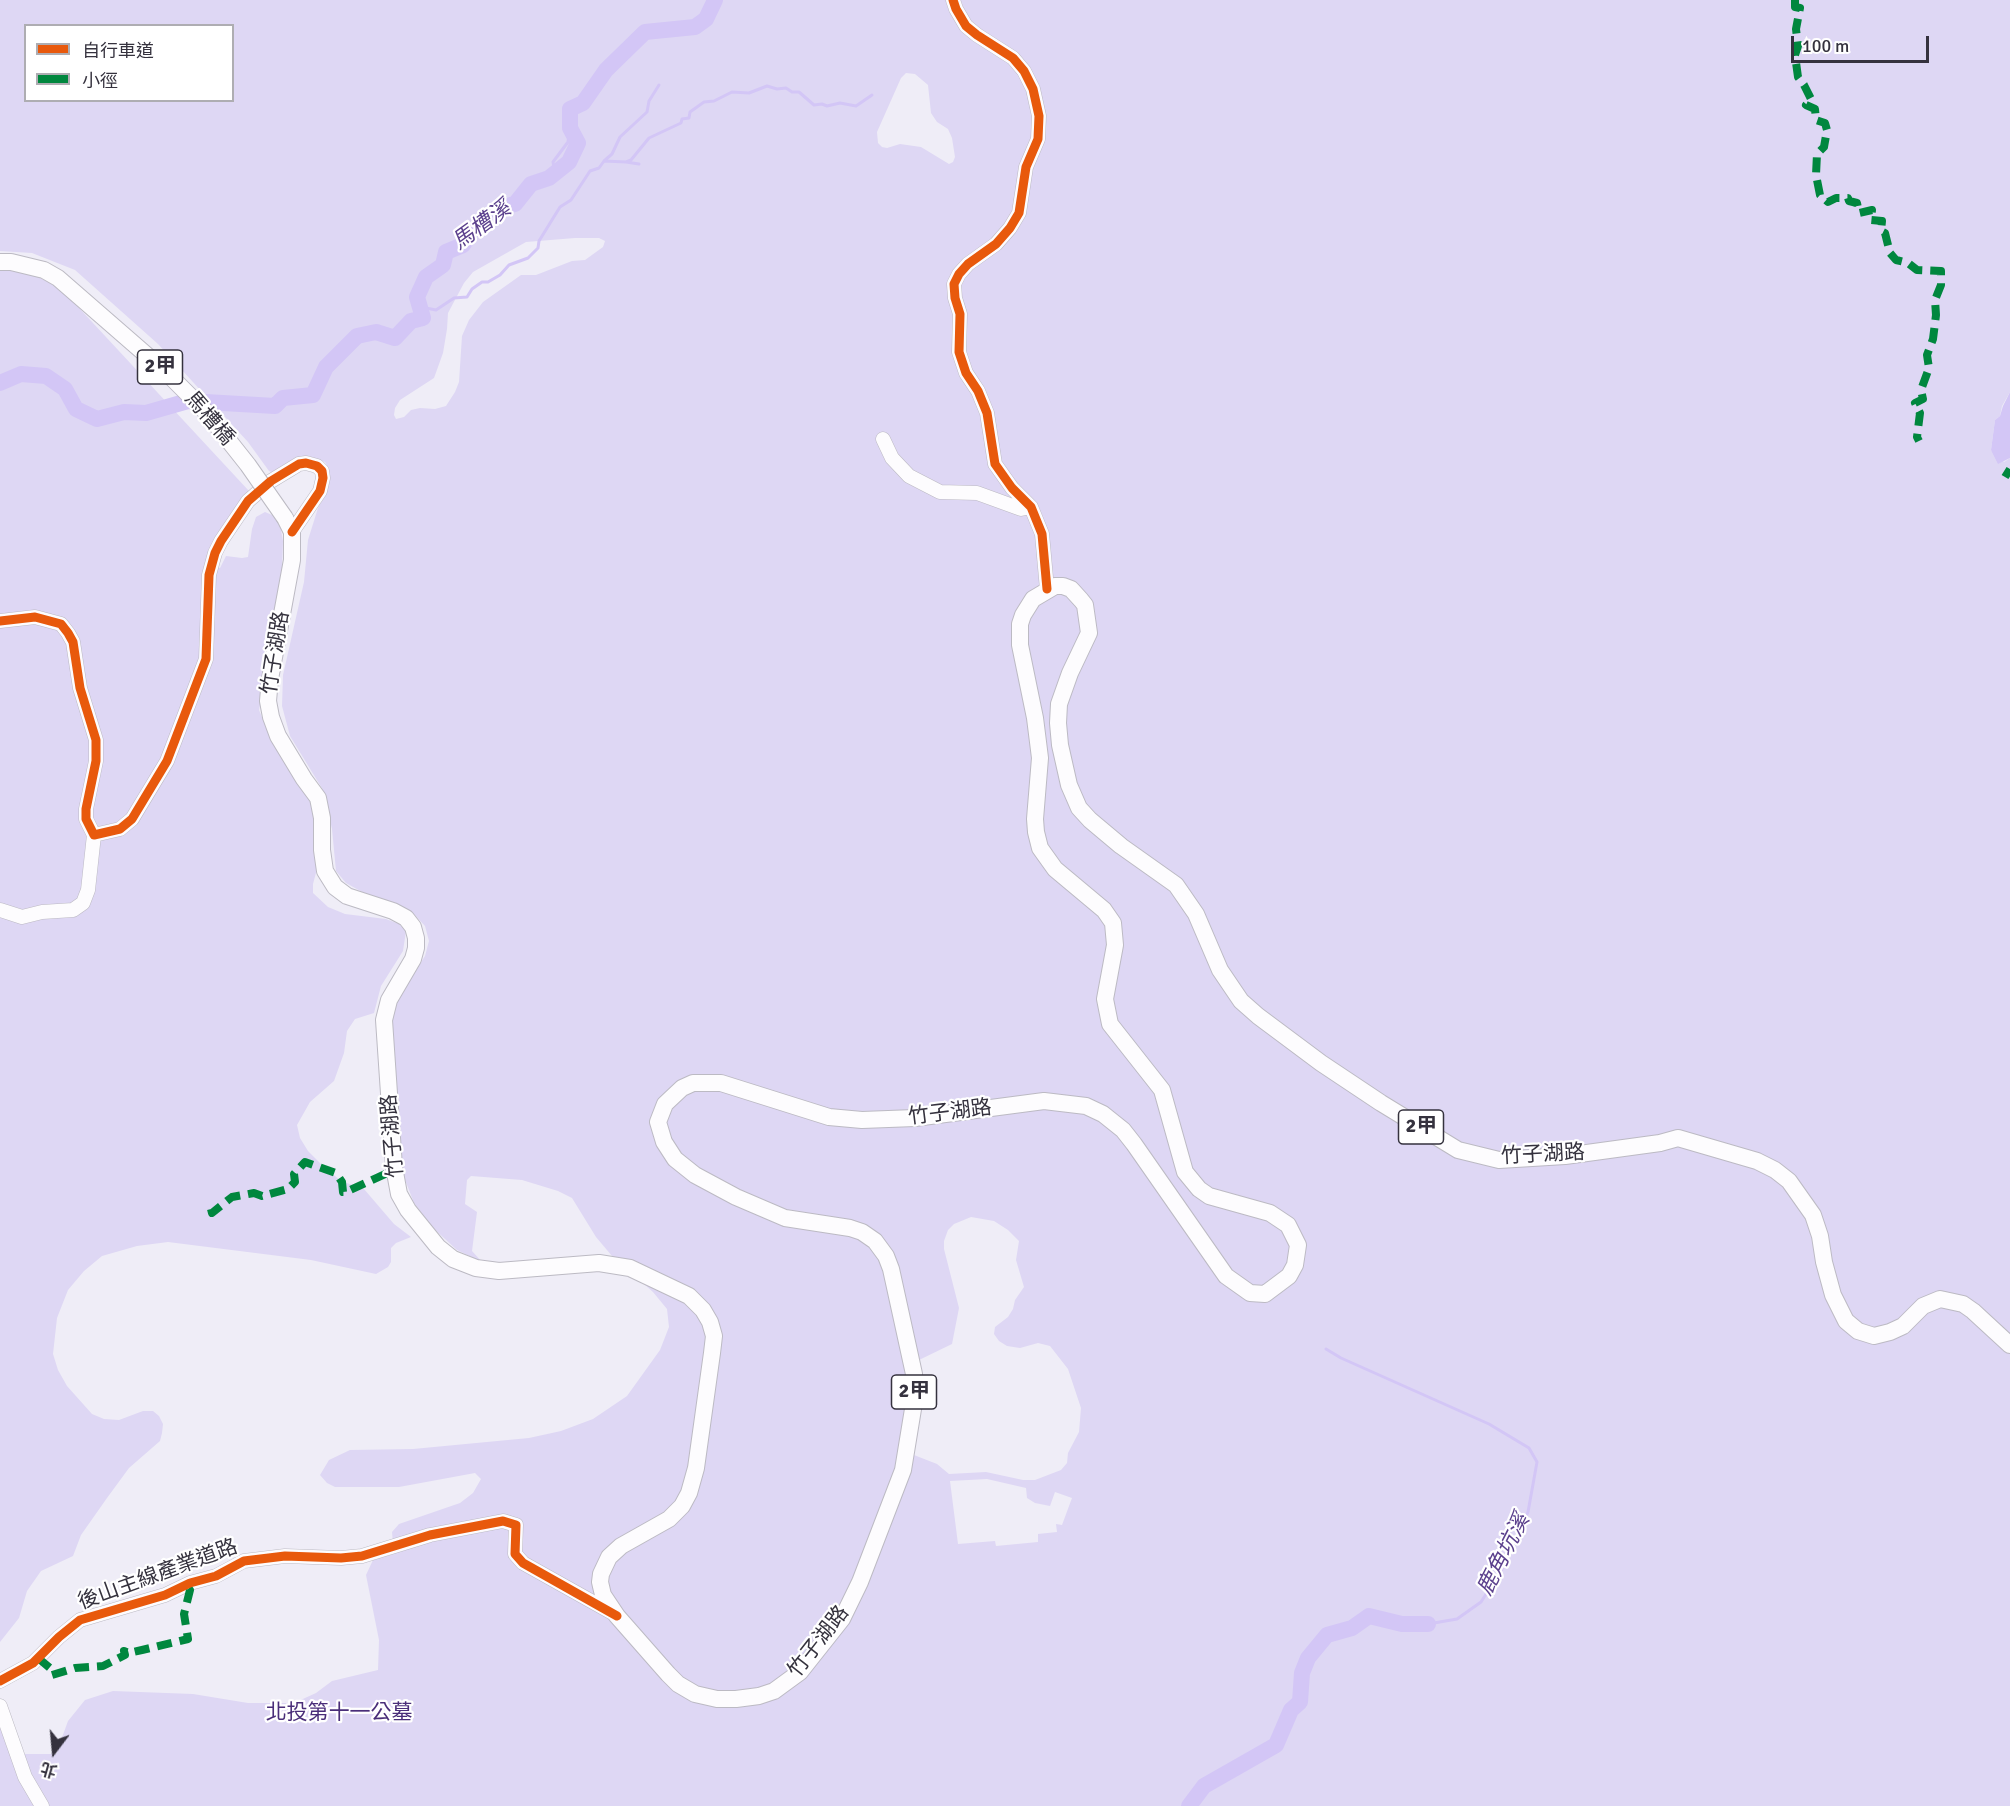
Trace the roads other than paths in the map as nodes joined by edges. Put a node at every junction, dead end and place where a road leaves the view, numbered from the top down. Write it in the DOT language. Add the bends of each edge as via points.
graph roads {
  1 [pos="953,0"];
  2 [pos="0,262"];
  3 [pos="883,439"];
  4 [pos="1031,507"];
  5 [pos="288,525"];
  6 [pos="1047,589"];
  7 [pos="0,621"];
  8 [pos="94,835"];
  9 [pos="0,910"];
  10 [pos="2010,1345"];
  11 [pos="617,1616"];
  12 [pos="0,1681"];
  13 [pos="0,1706"];
  14 [pos="42,1806"];
  1 -- 4 [label="street" via="966,26 1013,57 1024,71 1039,116 1038,139 1026,167 1019,213 996,244 968,264 954,284 960,314 959,352 987,413 995,464"];
  2 -- 5 [label="main road, 馬槽橋 / 2甲, bridge" via="44,270 58,278 166,372 206,412"];
  3 -- 4 [label="street" via="892,458 909,476 940,492 977,493 1020,509"];
  4 -- 6 [label="street" via="1042,534"];
  5 -- 8 [label="street" via="320,491 323,478 317,466 299,464 271,481 248,501 221,541 209,575 206,659 167,761 132,819 120,829"];
  5 -- 11 [label="main road, 竹子湖路 / 2甲" via="292,560 270,679 271,717 278,736 318,798 325,871 335,887 346,896 406,918 416,938 412,959 388,1000 384,1020 399,1194 438,1247 453,1259 499,1271 599,1263 630,1268 689,1296 710,1322 714,1336 696,1468 682,1506 669,1519 609,1557 600,1582 603,1595"];
  6 -- 10 [label="main road, 竹子湖路 / 2甲" via="1063,586 1085,605 1089,633 1059,704 1060,745 1079,808 1121,846 1176,885 1196,914 1220,970 1241,1001 1258,1016 1321,1063 1458,1150 1498,1160 1543,1158 1678,1138 1757,1161 1789,1180 1804,1198 1814,1215 1833,1295 1846,1321 1858,1330 1874,1335 1890,1332 1904,1326 1923,1306 1940,1299 1963,1304"];
  6 -- 11 [label="main road, 竹子湖路 / 2甲" via="1033,598 1020,624 1020,645 1040,758 1035,832 1040,848 1055,868 1104,910 1113,923 1115,945 1105,999 1110,1024 1162,1090 1185,1172 1209,1196 1270,1213 1288,1225 1298,1245 1295,1265 1289,1276 1265,1294 1250,1293 1226,1276 1123,1130 1086,1106 1044,1101 915,1118 862,1120 829,1117 721,1083 693,1083 682,1088 665,1104 658,1122 675,1160 715,1186 785,1218 850,1228 875,1241 891,1269 914,1374 914,1403 903,1470 860,1582 842,1619 800,1672 786,1683 759,1696 736,1699 695,1694 668,1674"];
  7 -- 8 [label="street" via="35,617 61,624 73,642 80,688 96,740 96,761 86,809"];
  8 -- 9 [label="street" via="83,903 73,910 22,916"];
  11 -- 12 [label="street, 後山主線產業道路" via="523,1563 515,1554 516,1525 503,1521 430,1535 362,1556 285,1556 244,1561 165,1595 80,1620 33,1663"];
  13 -- 14 [label="street" via="25,1777"];
}
